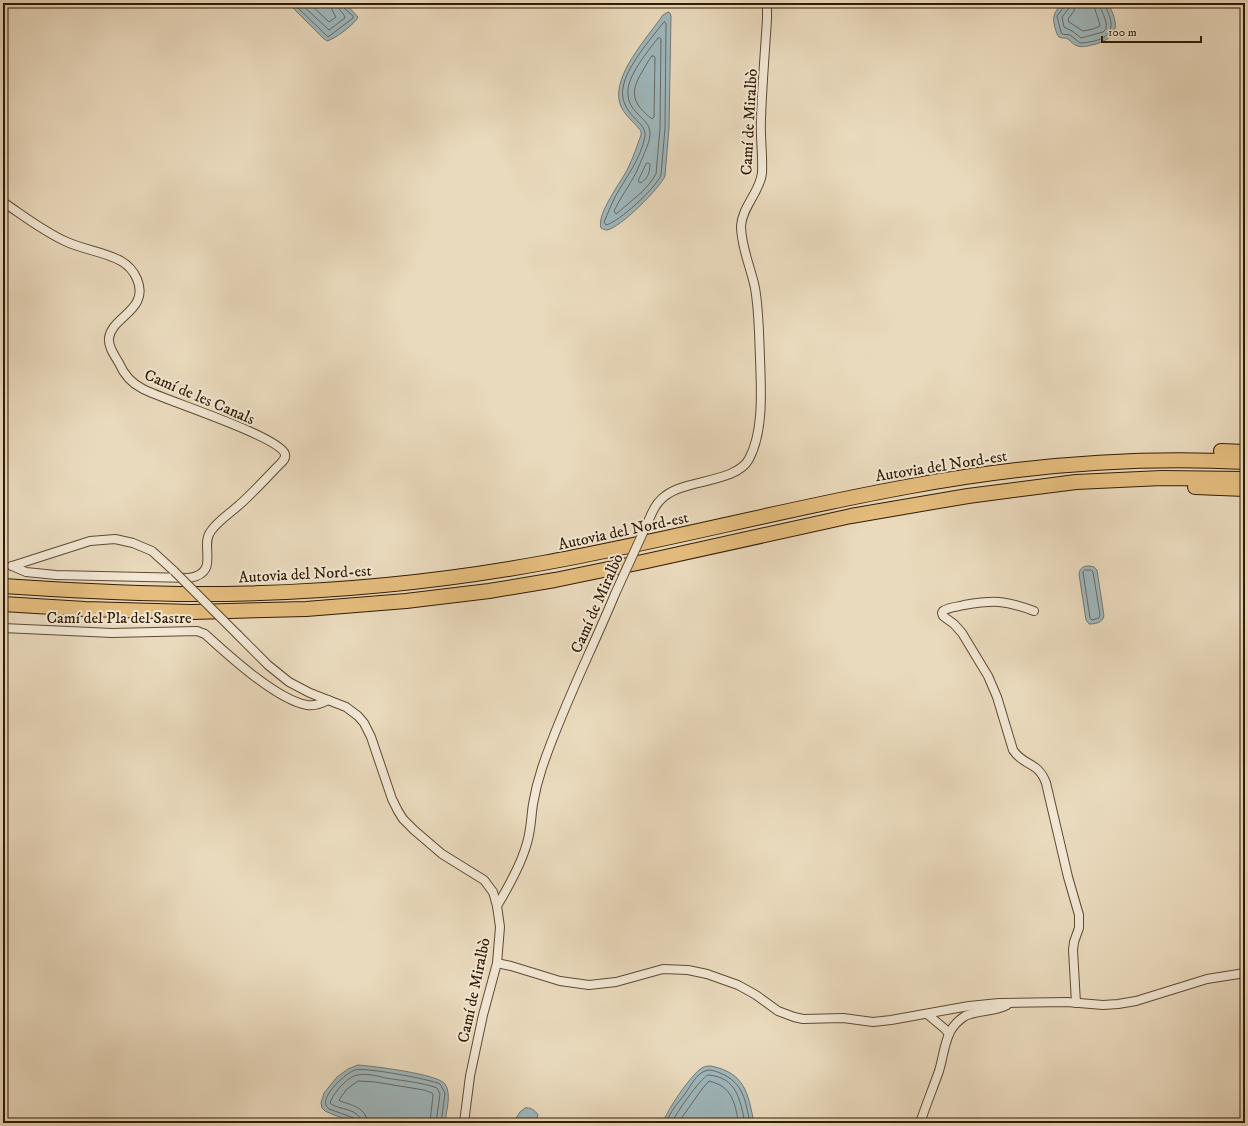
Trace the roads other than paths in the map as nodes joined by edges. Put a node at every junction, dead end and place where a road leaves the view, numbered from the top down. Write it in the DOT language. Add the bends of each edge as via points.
graph roads {
  1 [pos="767,3"];
  2 [pos="3,202"];
  3 [pos="1245,452"];
  4 [pos="285,459"];
  5 [pos="1245,462"];
  6 [pos="1245,479"];
  7 [pos="1031,487"];
  8 [pos="1245,489"];
  9 [pos="792,510"];
  10 [pos="3,586"];
  11 [pos="3,604"];
  12 [pos="1034,611"];
  13 [pos="3,628"];
  14 [pos="328,700"];
  15 [pos="497,906"];
  16 [pos="497,963"];
  17 [pos="1245,973"];
  18 [pos="1011,1002"];
  19 [pos="1076,1003"];
  20 [pos="927,1014"];
  21 [pos="949,1034"];
  22 [pos="464,1123"];
  23 [pos="920,1123"];
  1 -- 15 [label="street, Camí de Miralbò, bridge" via="760,120 762,174 741,227 758,306 761,390 758,428 751,454 743,466 732,473 670,492 659,501 651,515 558,724 538,780 525,850 512,881"];
  2 -- 4 [label="street, Camí de les Canals" via="67,242 118,259 135,274 140,287 138,300 114,328 109,338 120,367 132,382 154,394 212,415 260,437 283,451"];
  3 -- 9 [label="highway" via="1104,455 1047,461 888,485 814,500"];
  4 -- 14 [label="street, Camí del Pla del Sastre, bridge" via="210,531 207,540 208,563 197,576 189,578 56,575 26,572 12,566 90,541 115,539 152,551 174,571 238,635 268,665 289,682"];
  5 -- 9 [label="highway, Autovia del Nord-est" via="1124,462 1006,471 908,486"];
  6 -- 7 [label="highway" via="1134,479"];
  7 -- 8 [label="highway" via="1040,490 1142,486"];
  7 -- 11 [label="highway" via="851,516 555,580 413,600 306,609 192,612"];
  9 -- 10 [label="highway, Autovia del Nord-est" via="657,541 554,561 387,585 284,592 179,594"];
  12 -- 19 [label="street" via="994,601 951,608 942,613 962,633 988,676 1015,753 1038,769 1044,778 1079,915 1079,928 1074,946"];
  13 -- 14 [label="street, Camí del Pla del Sastre" via="112,633 197,631 205,634 250,672 286,697 308,705 318,705"];
  14 -- 15 [label="street" via="351,710 364,723 392,798 406,822 442,854 484,880 493,892"];
  15 -- 16 [label="street, Camí de Miralbò" via="500,927"];
  16 -- 20 [label="street" via="560,981 589,985 616,982 663,969 694,970 738,985 778,1011 800,1018 878,1022"];
  16 -- 22 [label="street, Camí de Miralbò" via="470,1076"];
  17 -- 19 [label="street" via="1207,979 1122,1004 1102,1006"];
  18 -- 19 [label="street"];
  18 -- 20 [label="street" via="980,1004"];
  18 -- 21 [label="street" via="999,1008 964,1017"];
  20 -- 21 [label="street"];
  21 -- 23 [label="street" via="936,1081"];
}
